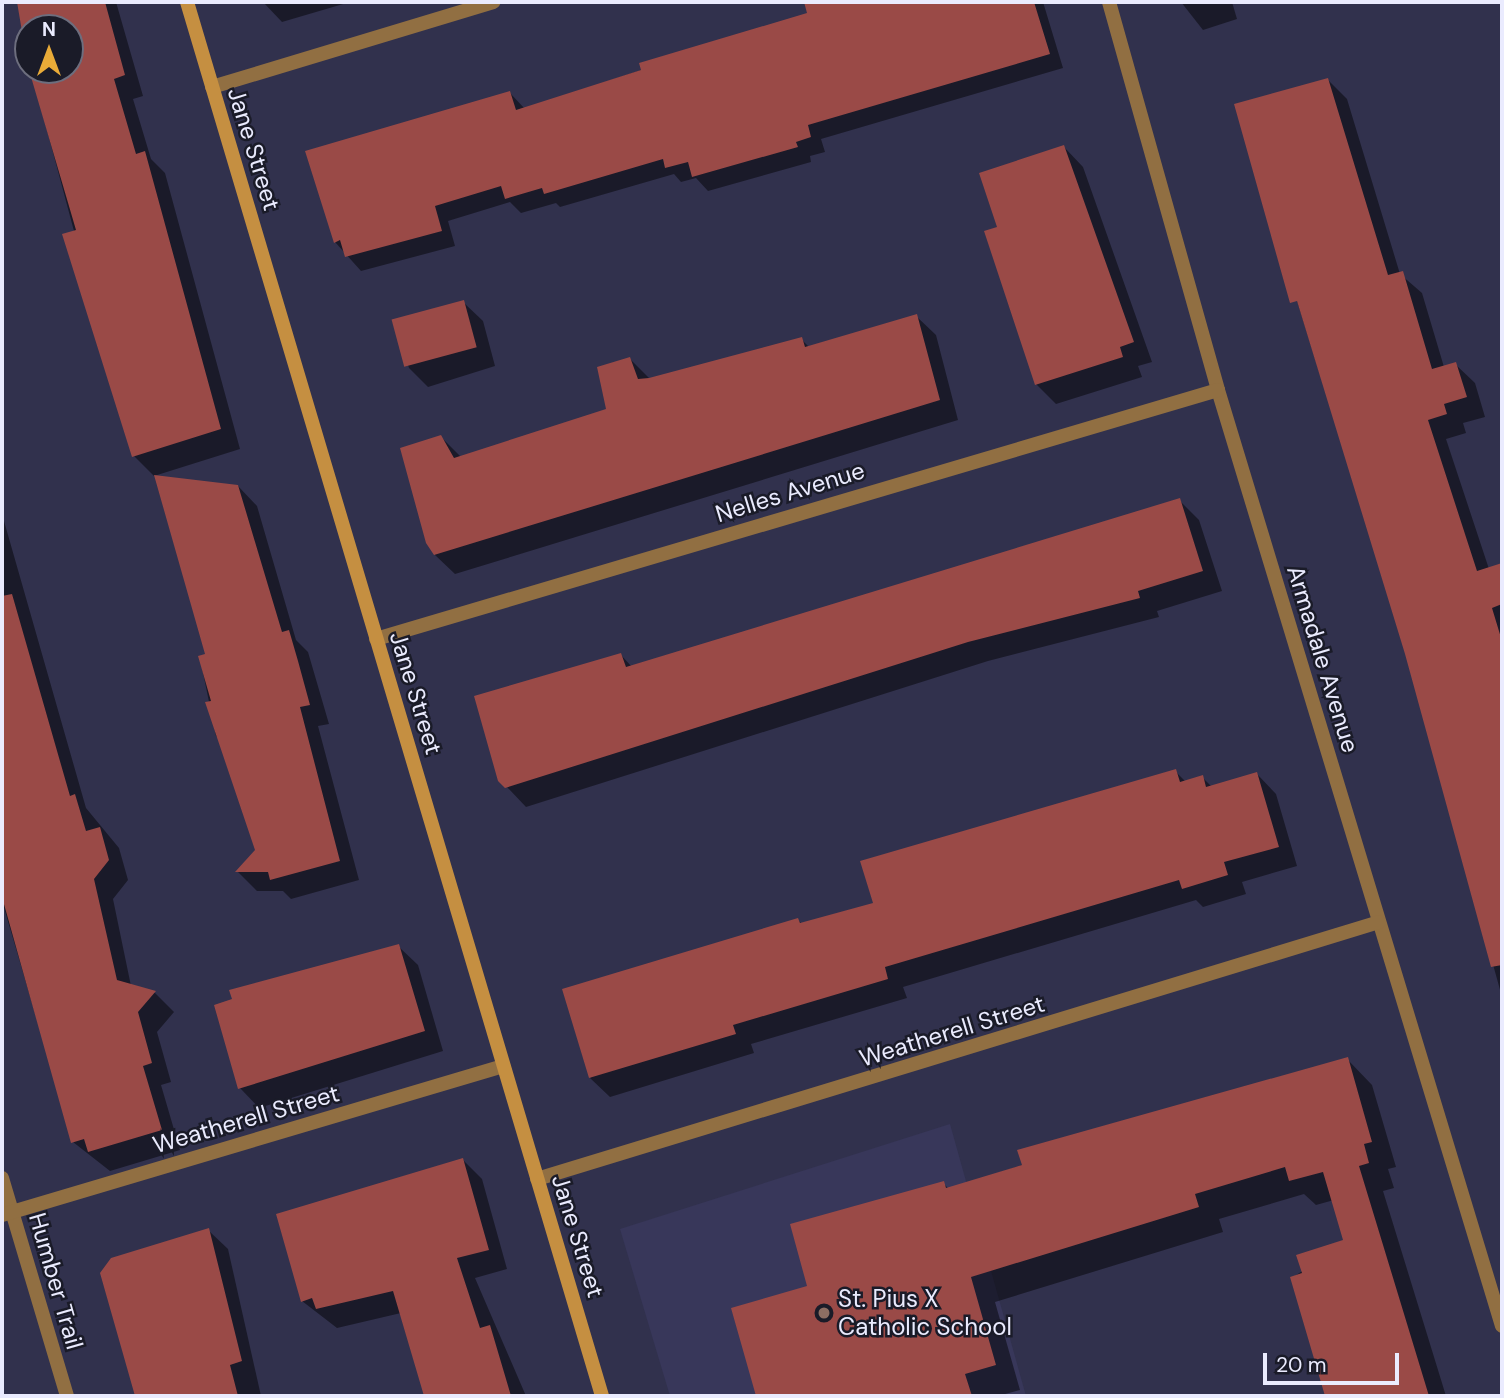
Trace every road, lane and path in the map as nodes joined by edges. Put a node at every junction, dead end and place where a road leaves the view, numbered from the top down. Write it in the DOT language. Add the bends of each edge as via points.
graph roads {
  1 [pos="187,2"];
  2 [pos="493,2"];
  3 [pos="1109,2"];
  4 [pos="212,87"];
  5 [pos="1218,390"];
  6 [pos="376,639"];
  7 [pos="1379,922"];
  8 [pos="503,1066"];
  9 [pos="2,1178"];
  10 [pos="537,1180"];
  11 [pos="7,1213"];
  12 [pos="1502,1326"];
  13 [pos="67,1396"];
  14 [pos="602,1396"];
  1 -- 4 [label="main road, Jane Street"];
  2 -- 4 [label="street"];
  3 -- 5 [label="street, Armadale Avenue"];
  4 -- 6 [label="main road, Jane Street"];
  5 -- 6 [label="street, Nelles Avenue"];
  5 -- 7 [label="street, Armadale Avenue"];
  6 -- 8 [label="main road, Jane Street"];
  7 -- 10 [label="street, Weatherell Street"];
  7 -- 12 [label="street, Armadale Avenue"];
  8 -- 10 [label="main road, Jane Street"];
  8 -- 11 [label="street, Weatherell Street"];
  9 -- 11 [label="street, Humber Trail"];
  10 -- 14 [label="main road, Jane Street"];
  11 -- 13 [label="street, Humber Trail"];
}
